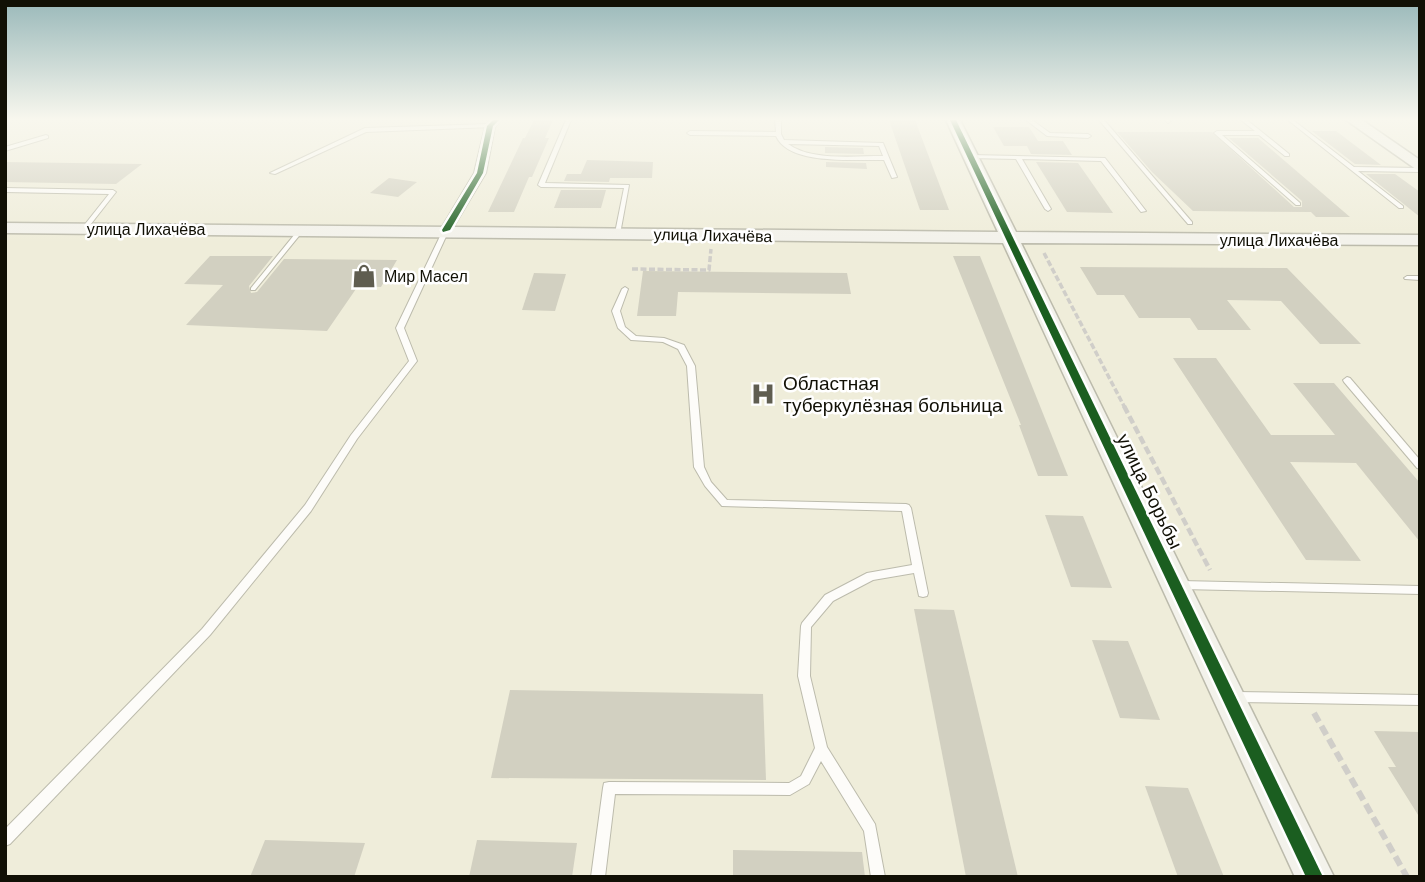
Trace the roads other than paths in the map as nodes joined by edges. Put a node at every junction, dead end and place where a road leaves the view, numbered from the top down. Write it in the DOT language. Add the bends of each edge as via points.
graph roads {
  1 [pos="298,161"];
  2 [pos="483,161"];
  3 [pos="551,161"];
  4 [pos="887,161"];
  5 [pos="974,161"];
  6 [pos="1020,161"];
  7 [pos="1105,161"];
  8 [pos="1137,161"];
  9 [pos="1249,161"];
  10 [pos="1343,161"];
  11 [pos="1420,168"];
  12 [pos="1353,169"];
  13 [pos="273,173"];
  14 [pos="894,177"];
  15 [pos="5,190"];
  16 [pos="1298,204"];
  17 [pos="1401,207"];
  18 [pos="1048,209"];
  19 [pos="1143,211"];
  20 [pos="1190,223"];
  21 [pos="5,228"];
  22 [pos="85,228"];
  23 [pos="301,230"];
  24 [pos="446,230"];
  25 [pos="618,233"];
  26 [pos="1023,239"];
  27 [pos="1420,240"];
  28 [pos="1407,278"];
  29 [pos="1420,278"];
  30 [pos="253,289"];
  31 [pos="625,289"];
  32 [pos="1347,380"];
  33 [pos="1420,466"];
  34 [pos="917,568"];
  35 [pos="1176,585"];
  36 [pos="1420,590"];
  37 [pos="923,593"];
  38 [pos="1229,697"];
  39 [pos="1420,700"];
  40 [pos="821,749"];
  41 [pos="5,839"];
  42 [pos="597,877"];
  43 [pos="877,877"];
  44 [pos="1315,877"];
  1 -- 13 [label="lane"];
  2 -- 24 [label="street"];
  3 -- 25 [label="lane" via="541,185 627,186"];
  4 -- 14 [label="lane"];
  5 -- 26 [label="main road, улица Борьбы"];
  6 -- 18 [label="lane"];
  7 -- 19 [label="lane"];
  8 -- 20 [label="lane"];
  9 -- 16 [label="lane"];
  10 -- 12 [label="lane"];
  11 -- 12 [label="lane"];
  12 -- 17 [label="lane"];
  15 -- 22 [label="lane" via="113,192"];
  21 -- 22 [label="main road, улица Лихачёва"];
  22 -- 23 [label="main road, улица Лихачёва"];
  23 -- 24 [label="main road, улица Лихачёва"];
  23 -- 30 [label="lane"];
  24 -- 25 [label="main road, улица Лихачёва"];
  24 -- 41 [label="lane" via="400,328 413,361 308,508 206,632"];
  25 -- 26 [label="main road, улица Лихачёва"];
  26 -- 27 [label="main road, улица Лихачёва"];
  26 -- 35 [label="main road, улица Борьбы"];
  28 -- 29 [label="lane"];
  31 -- 34 [label="lane" via="616,311 626,333 674,343 691,366 699,467 725,503 906,508"];
  32 -- 33 [label="lane"];
  34 -- 37 [label="lane"];
  34 -- 40 [label="lane" via="871,576 829,598 806,626 804,676"];
  35 -- 36 [label="lane"];
  35 -- 38 [label="main road, улица Борьбы"];
  38 -- 39 [label="lane"];
  38 -- 44 [label="main road, улица Борьбы"];
  40 -- 42 [label="lane" via="805,780 790,789 609,788"];
  40 -- 43 [label="lane" via="870,829"];
}
